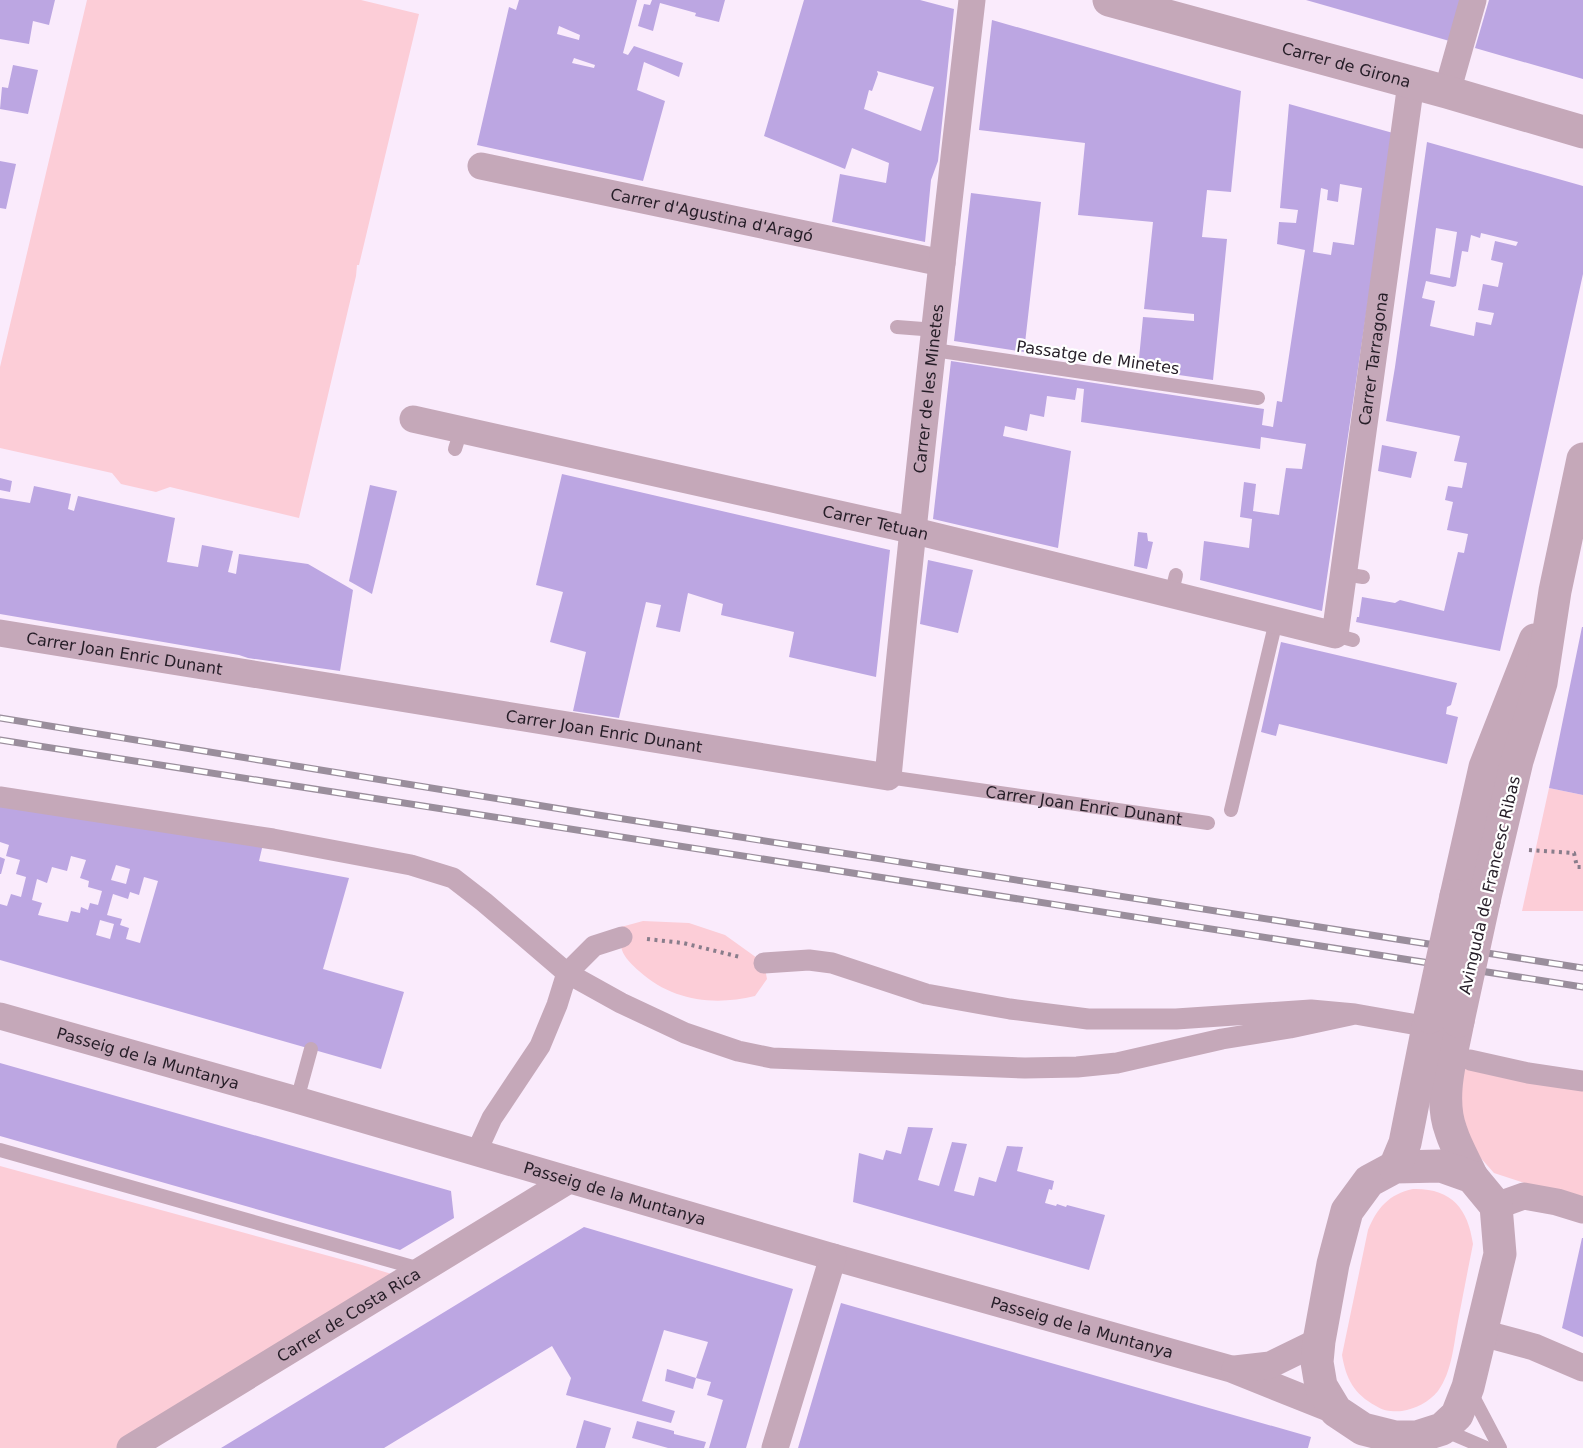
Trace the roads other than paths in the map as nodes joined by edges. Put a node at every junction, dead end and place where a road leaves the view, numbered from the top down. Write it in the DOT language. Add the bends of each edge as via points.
graph roads {
  1 [pos="972,0"];
  2 [pos="1109,0"];
  3 [pos="1473,0"];
  4 [pos="1411,83"];
  5 [pos="1447,92"];
  6 [pos="1583,132"];
  7 [pos="482,166"];
  8 [pos="942,263"];
  9 [pos="897,327"];
  10 [pos="935,340"];
  11 [pos="1258,398"];
  12 [pos="413,419"];
  13 [pos="1583,459"];
  14 [pos="1580,494"];
  15 [pos="911,530"];
  16 [pos="1276,621"];
  17 [pos="0,633"];
  18 [pos="1344,637"];
  19 [pos="888,777"];
  20 [pos="0,797"];
  21 [pos="1231,810"];
  22 [pos="1208,823"];
  23 [pos="622,937"];
  24 [pos="764,963"];
  25 [pos="567,973"];
  26 [pos="1355,1014"];
  27 [pos="0,1016"];
  28 [pos="1434,1021"];
  29 [pos="311,1049"];
  30 [pos="1470,1060"];
  31 [pos="1583,1081"];
  32 [pos="297,1100"];
  33 [pos="0,1150"];
  34 [pos="476,1153"];
  35 [pos="1395,1167"];
  36 [pos="1472,1177"];
  37 [pos="568,1180"];
  38 [pos="1496,1206"];
  39 [pos="1583,1210"];
  40 [pos="832,1257"];
  41 [pos="422,1270"];
  42 [pos="1482,1333"];
  43 [pos="1319,1341"];
  44 [pos="1583,1368"];
  45 [pos="1231,1369"];
  46 [pos="1468,1387"];
  47 [pos="1344,1427"];
  48 [pos="1422,1438"];
  49 [pos="130,1448"];
  50 [pos="775,1448"];
  51 [pos="1486,1448"];
  52 [pos="1500,1448"];
  1 -- 8 [label="street, Carrer de les Minetes"];
  2 -- 4 [label="street, Carrer de Girona"];
  3 -- 5 [label="street"];
  4 -- 5 [label="street, Carrer de Girona"];
  4 -- 18 [label="street, Carrer Tarragona"];
  5 -- 6 [label="street, Carrer de Girona"];
  7 -- 8 [label="street, Carrer d'Agustina d'Aragó"];
  8 -- 10 [label="street, Carrer de les Minetes"];
  9 -- 10 [label="lane, Passatge de Minetes"];
  10 -- 11 [label="lane, Passatge de Minetes"];
  10 -- 15 [label="street, Carrer de les Minetes"];
  12 -- 15 [label="street, Carrer Tetuan" via="458,439"];
  13 -- 14 [label="street, Avinguda de Francesc Ribas"];
  14 -- 28 [label="street, Avinguda de Francesc Ribas, bridge" via="1555,591 1485,767 1470,898"];
  15 -- 16 [label="street, Carrer Tetuan" via="1174,585"];
  15 -- 19 [label="street, Carrer de les Minetes"];
  16 -- 18 [label="street, Carrer Tetuan"];
  16 -- 21 [label="lane"];
  17 -- 19 [label="street, Carrer Joan Enric Dunant"];
  19 -- 22 [label="lane, Carrer Joan Enric Dunant"];
  20 -- 25 [label="street" via="273,839 411,865 453,878"];
  23 -- 25 [label="street" via="594,946"];
  24 -- 26 [label="street" via="832,963 926,994 1010,1010 1088,1019 1176,1019 1311,1010"];
  25 -- 26 [label="street" via="674,1028 738,1051 772,1058 825,1061 1077,1067 1117,1063"];
  25 -- 34 [label="street" via="540,1046 492,1118"];
  26 -- 28 [label="street"];
  27 -- 32 [label="street, Passeig de la Muntanya"];
  28 -- 35 [label="street, Avinguda de Francesc Ribas" via="1406,1143"];
  28 -- 36 [label="street, Avinguda de Francesc Ribas" via="1448,1069 1450,1129"];
  29 -- 32 [label="lane"];
  30 -- 31 [label="street"];
  32 -- 34 [label="street, Passeig de la Muntanya"];
  33 -- 41 [label="lane"];
  34 -- 37 [label="street, Passeig de la Muntanya"];
  35 -- 36 [label="street" via="1442,1166"];
  35 -- 43 [label="street" via="1369,1181 1347,1211"];
  36 -- 38 [label="street, Avinguda de Francesc Ribas"];
  37 -- 40 [label="street, Passeig de la Muntanya"];
  37 -- 41 [label="street, Carrer de Costa Rica"];
  38 -- 39 [label="street" via="1524,1196"];
  38 -- 42 [label="street" via="1500,1254"];
  40 -- 45 [label="street, Passeig de la Muntanya"];
  40 -- 50 [label="street"];
  41 -- 49 [label="street, Carrer de Costa Rica"];
  42 -- 44 [label="street" via="1534,1347"];
  42 -- 46 [label="street"];
  43 -- 45 [label="street, Passeig de la Muntanya" via="1270,1365"];
  43 -- 47 [label="street" via="1321,1386"];
  45 -- 47 [label="street, Passeig de la Muntanya"];
  46 -- 48 [label="street" via="1457,1415"];
  46 -- 52 [label="lane"];
  47 -- 48 [label="street"];
  48 -- 51 [label="lane"];
}
